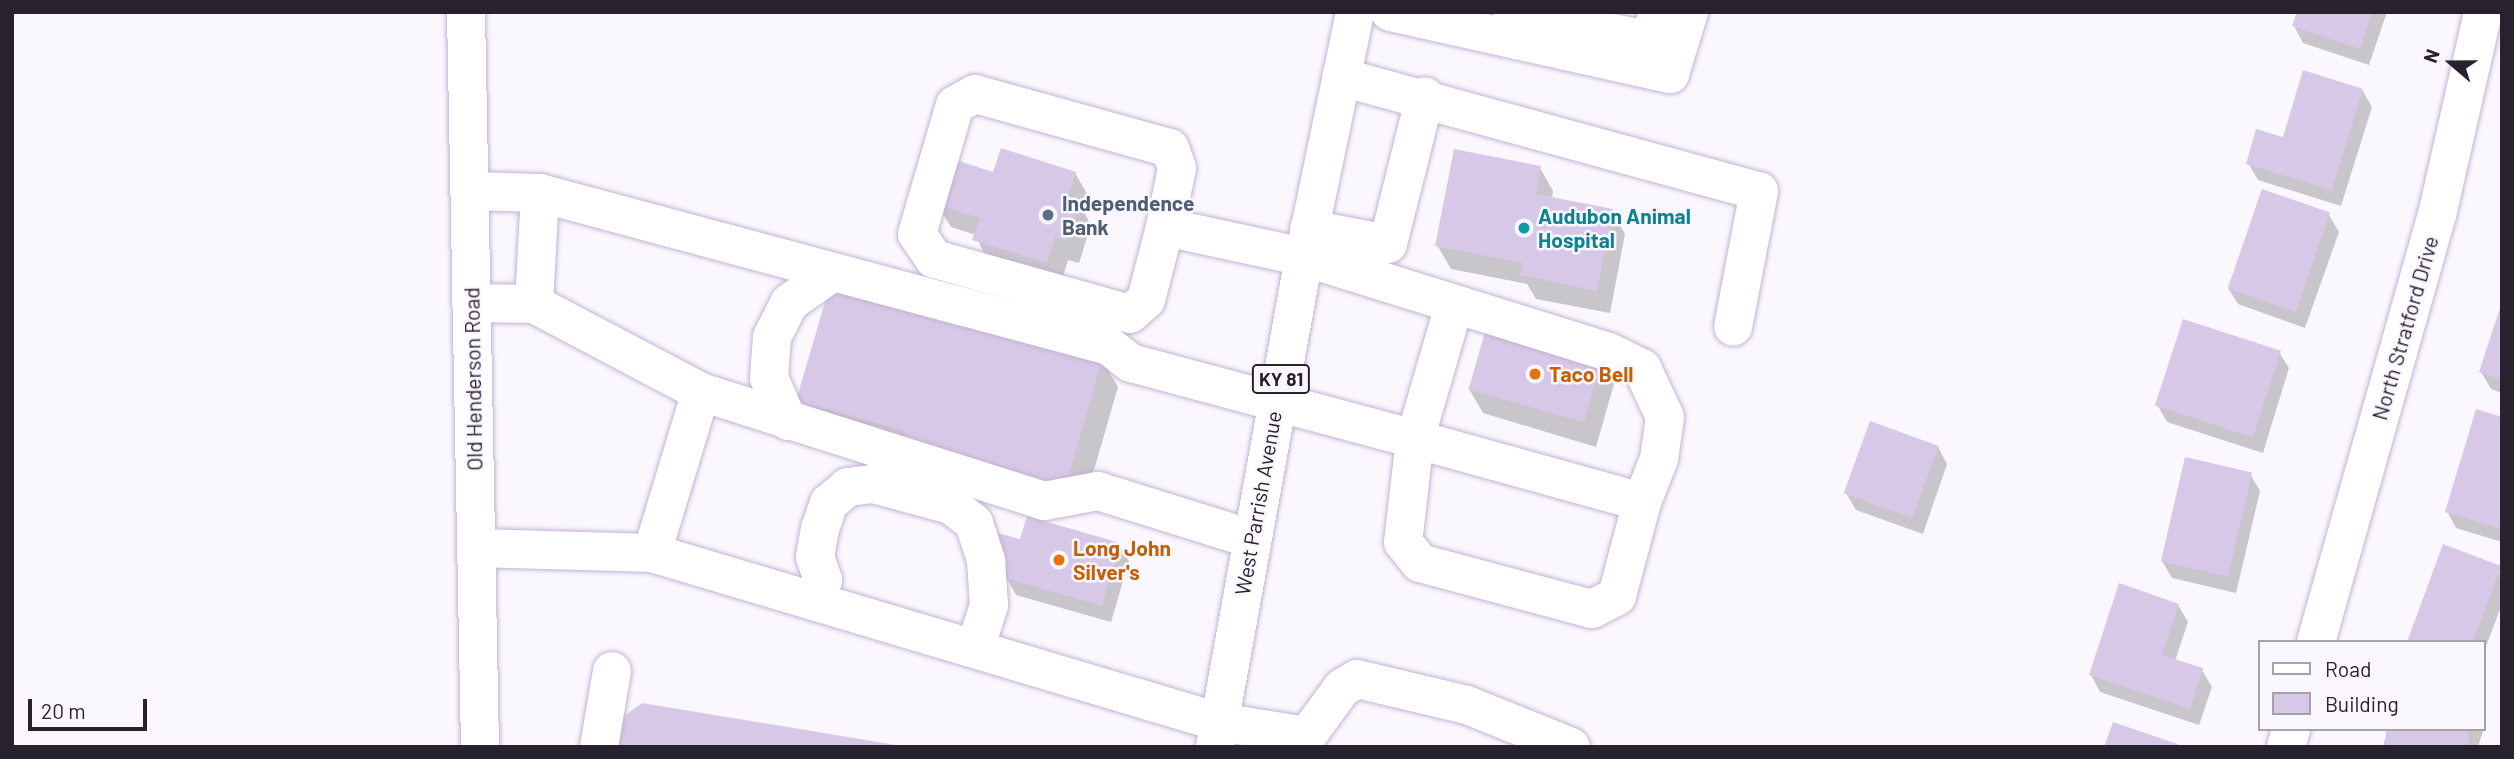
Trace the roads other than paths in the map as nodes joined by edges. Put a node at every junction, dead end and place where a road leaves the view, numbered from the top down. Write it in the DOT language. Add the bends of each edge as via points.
graph roads {
  1 [pos="466,12"];
  2 [pos="1355,12"];
  3 [pos="1390,12"];
  4 [pos="1512,12"];
  5 [pos="1660,12"];
  6 [pos="1689,12"];
  7 [pos="2483,12"];
  8 [pos="1481,21"];
  9 [pos="1341,77"];
  10 [pos="1424,97"];
  11 [pos="470,191"];
  12 [pos="540,193"];
  13 [pos="1165,227"];
  14 [pos="1307,243"];
  15 [pos="833,272"];
  16 [pos="471,303"];
  17 [pos="534,304"];
  18 [pos="1454,306"];
  19 [pos="1733,327"];
  20 [pos="701,392"];
  21 [pos="1276,403"];
  22 [pos="788,421"];
  23 [pos="1415,439"];
  24 [pos="1642,502"];
  25 [pos="1252,539"];
  26 [pos="477,548"];
  27 [pos="652,553"];
  28 [pos="816,602"];
  29 [pos="2317,640"];
  30 [pos="975,649"];
  31 [pos="612,671"];
  32 [pos="1217,734"];
  33 [pos="1309,742"];
  34 [pos="480,747"];
  35 [pos="599,747"];
  36 [pos="1571,747"];
  1 -- 11 [label="street, Old Henderson Road"];
  2 -- 9 [label="street, West Parrish Avenue / KY 81"];
  3 -- 8 [label="street"];
  4 -- 5 [label="street" via="1647,40"];
  6 -- 8 [label="street" via="1670,74"];
  7 -- 29 [label="street, North Stratford Drive" via="2437,215"];
  9 -- 10 [label="street"];
  9 -- 14 [label="street, West Parrish Avenue / KY 81"];
  10 -- 14 [label="street" via="1388,244"];
  10 -- 19 [label="street" via="1759,191"];
  11 -- 12 [label="street"];
  11 -- 16 [label="street, Old Henderson Road"];
  12 -- 15 [label="street"];
  12 -- 17 [label="street"];
  13 -- 13 [label="street" via="1177,168 1170,149 975,94 955,105 917,233 934,258 1130,314 1146,299"];
  13 -- 14 [label="street"];
  14 -- 18 [label="street"];
  14 -- 21 [label="street, West Parrish Avenue / KY 81"];
  15 -- 21 [label="street" via="1109,346 1130,363"];
  15 -- 22 [label="street" via="789,303 772,337 769,378"];
  16 -- 17 [label="street"];
  16 -- 26 [label="street, Old Henderson Road"];
  17 -- 20 [label="street"];
  18 -- 23 [label="street"];
  18 -- 24 [label="street" via="1609,352 1642,368 1665,416 1659,459"];
  20 -- 22 [label="street"];
  20 -- 27 [label="street"];
  21 -- 23 [label="street"];
  21 -- 25 [label="street, West Parrish Avenue / KY 81"];
  22 -- 25 [label="street" via="1044,501 1098,491"];
  23 -- 24 [label="street"];
  23 -- 24 [label="street" via="1403,542 1420,563 1433,567 1592,609 1617,596"];
  25 -- 32 [label="street, West Parrish Avenue / KY 81"];
  26 -- 27 [label="street"];
  26 -- 34 [label="street, Old Henderson Road"];
  27 -- 28 [label="street"];
  28 -- 30 [label="street"];
  28 -- 30 [label="street" via="823,580 815,556 820,529 829,503 848,487 873,484 951,505 974,523 986,561 989,605"];
  30 -- 32 [label="street"];
  31 -- 35 [label="street"];
  32 -- 33 [label="street"];
  33 -- 36 [label="street" via="1342,688 1357,679 1467,705"];
}
